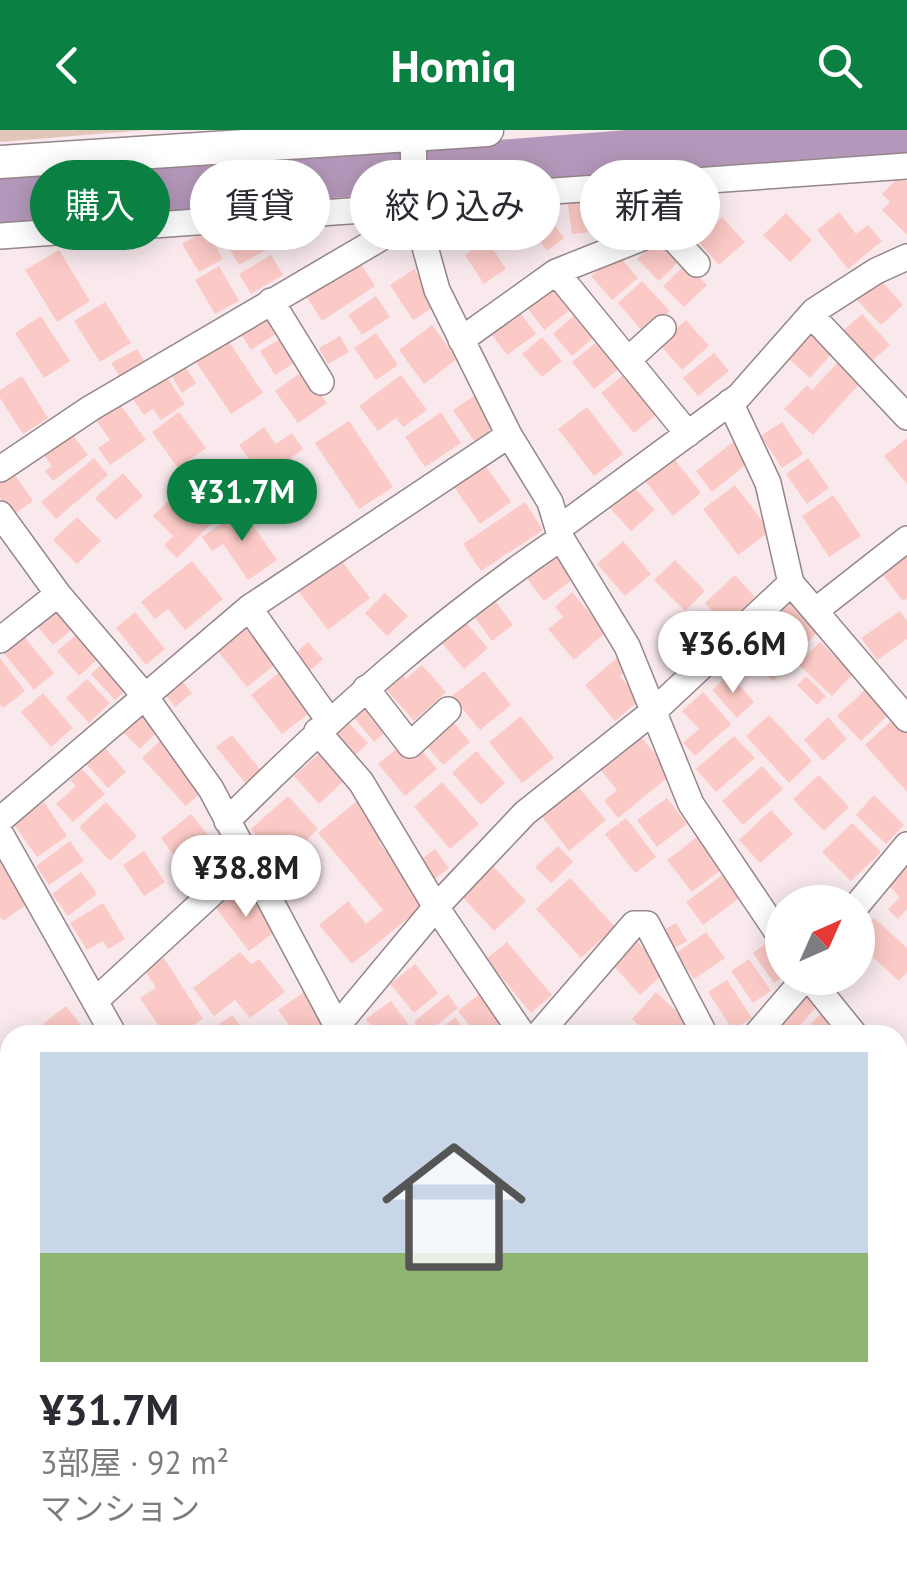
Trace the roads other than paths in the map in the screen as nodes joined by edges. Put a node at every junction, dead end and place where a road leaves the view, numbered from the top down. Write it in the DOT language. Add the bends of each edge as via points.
graph roads {
  1 [pos="487,130"];
  2 [pos="414,143"];
  3 [pos="414,160"];
  4 [pos="0,162"];
  5 [pos="907,166"];
  6 [pos="560,191"];
  7 [pos="350,211"];
  8 [pos="0,236"];
  9 [pos="360,250"];
  10 [pos="426,250"];
  11 [pos="612,250"];
  12 [pos="685,250"];
  13 [pos="907,258"];
  14 [pos="698,264"];
  15 [pos="556,272"];
  16 [pos="271,301"];
  17 [pos="811,315"];
  18 [pos="664,328"];
  19 [pos="461,340"];
  20 [pos="629,358"];
  21 [pos="321,382"];
  22 [pos="730,402"];
  23 [pos="907,417"];
  24 [pos="688,434"];
  25 [pos="509,435"];
  26 [pos="0,469"];
  27 [pos="0,514"];
  28 [pos="560,533"];
  29 [pos="907,540"];
  30 [pos="791,583"];
  31 [pos="58,594"];
  32 [pos="249,608"];
  33 [pos="815,611"];
  34 [pos="0,640"];
  35 [pos="366,688"];
  36 [pos="144,695"];
  37 [pos="902,704"];
  38 [pos="448,710"];
  39 [pos="655,710"];
  40 [pos="322,726"];
  41 [pos="0,820"];
  42 [pos="228,821"];
  43 [pos="0,833"];
  44 [pos="907,845"];
  45 [pos="248,860"];
  46 [pos="874,885"];
  47 [pos="436,907"];
  48 [pos="765,914"];
  49 [pos="792,995"];
  50 [pos="821,995"];
  51 [pos="96,1002"];
  52 [pos="109,1025"];
  53 [pos="335,1025"];
  54 [pos="342,1025"];
  55 [pos="516,1025"];
  56 [pos="547,1025"];
  57 [pos="699,1025"];
  58 [pos="765,1025"];
  59 [pos="847,1025"];
  1 -- 2 [label="street"];
  2 -- 3 [label="street"];
  2 -- 4 [label="street"];
  5 -- 6 [label="street"];
  7 -- 8 [label="street"];
  9 -- 16 [label="street"];
  10 -- 19 [label="street"];
  11 -- 15 [label="street"];
  12 -- 14 [label="street"];
  13 -- 17 [label="street"];
  15 -- 19 [label="street"];
  15 -- 20 [label="street"];
  16 -- 21 [label="street"];
  16 -- 26 [label="street"];
  17 -- 22 [label="street"];
  17 -- 23 [label="street"];
  18 -- 20 [label="street"];
  19 -- 25 [label="street"];
  20 -- 24 [label="street"];
  22 -- 24 [label="street"];
  22 -- 30 [label="street" via="768,483"];
  24 -- 28 [label="street"];
  25 -- 28 [label="street" via="550,502"];
  25 -- 32 [label="street"];
  27 -- 31 [label="street"];
  28 -- 35 [label="street"];
  28 -- 39 [label="street" via="628,646"];
  29 -- 33 [label="street"];
  30 -- 33 [label="street"];
  30 -- 39 [label="street"];
  31 -- 34 [label="street"];
  31 -- 36 [label="street"];
  32 -- 36 [label="street"];
  32 -- 40 [label="street"];
  33 -- 37 [label="street"];
  35 -- 38 [label="street" via="410,745"];
  35 -- 40 [label="street"];
  36 -- 41 [label="street"];
  36 -- 42 [label="street"];
  39 -- 47 [label="street" via="525,813"];
  39 -- 48 [label="street" via="692,804"];
  40 -- 42 [label="street"];
  40 -- 47 [label="street"];
  42 -- 45 [label="street"];
  43 -- 51 [label="street"];
  44 -- 46 [label="street"];
  45 -- 51 [label="street"];
  45 -- 53 [label="street"];
  47 -- 54 [label="street"];
  47 -- 55 [label="street"];
  49 -- 58 [label="street"];
  50 -- 59 [label="street"];
  51 -- 52 [label="street"];
  56 -- 57 [label="street" via="634,924 647,924"];
}
